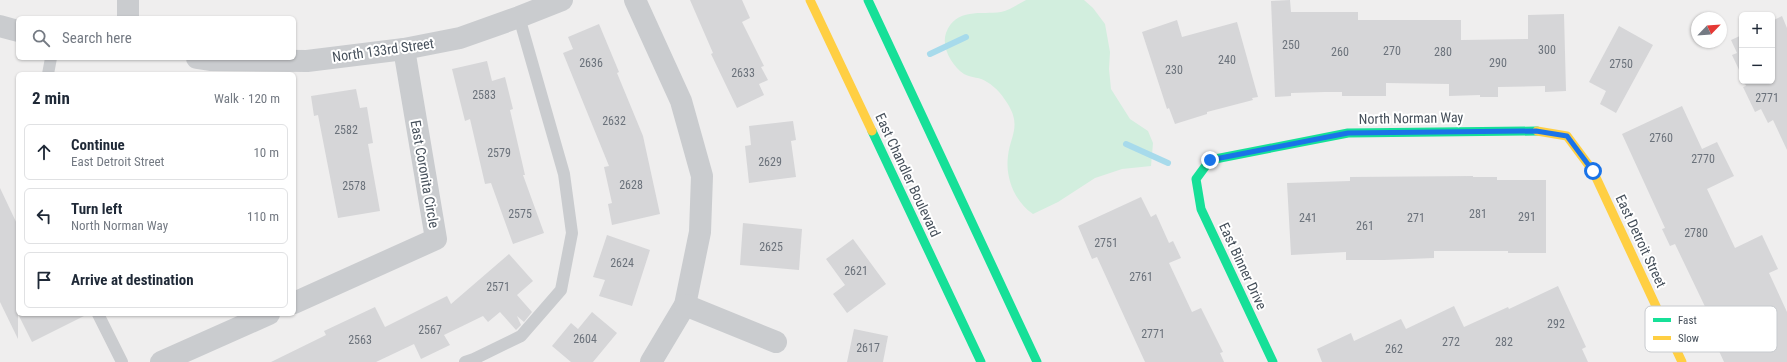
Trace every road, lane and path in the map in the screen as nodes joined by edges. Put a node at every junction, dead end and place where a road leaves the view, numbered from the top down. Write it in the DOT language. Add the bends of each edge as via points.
graph roads {
  1 [pos="128,0"];
  2 [pos="562,0"];
  3 [pos="635,0"];
  4 [pos="810,0"];
  5 [pos="868,0"];
  6 [pos="128,16"];
  7 [pos="519,17"];
  8 [pos="0,26"];
  9 [pos="16,30"];
  10 [pos="404,49"];
  11 [pos="51,60"];
  12 [pos="210,60"];
  13 [pos="280,67"];
  14 [pos="48,72"];
  15 [pos="1567,136"];
  16 [pos="1196,179"];
  17 [pos="296,302"];
  18 [pos="685,305"];
  19 [pos="1656,306"];
  20 [pos="99,316"];
  21 [pos="264,316"];
  22 [pos="776,342"];
  23 [pos="1677,352"];
  24 [pos="122,362"];
  25 [pos="161,362"];
  26 [pos="465,362"];
  27 [pos="651,362"];
  28 [pos="981,362"];
  29 [pos="1037,362"];
  30 [pos="1273,362"];
  31 [pos="1682,362"];
  1 -- 6 [label="street"];
  2 -- 7 [label="street, North 133rd Street"];
  3 -- 18 [label="street" via="681,101 702,176 700,232"];
  4 -- 28 [label="street, East Chandler Boulevard"];
  5 -- 29 [label="street"];
  7 -- 10 [label="street, North 133rd Street" via="460,38"];
  7 -- 26 [label="lane" via="564,174 572,232 561,290 521,336"];
  8 -- 9 [label="street"];
  10 -- 13 [label="street, North 133rd Street" via="307,61"];
  10 -- 17 [label="street, East Coronita Circle" via="436,240"];
  11 -- 14 [label="lane"];
  12 -- 13 [label="street, North 133rd Street"];
  15 -- 16 [label="street, North Norman Way" via="1536,131 1348,133 1210,160"];
  15 -- 19 [label="street, East Detroit Street" via="1593,171"];
  16 -- 30 [label="street, East Binner Drive" via="1201,209"];
  18 -- 22 [label="street"];
  18 -- 27 [label="street"];
  20 -- 24 [label="lane"];
  21 -- 25 [label="street"];
  23 -- 31 [label="street, East Detroit Street"];
}
